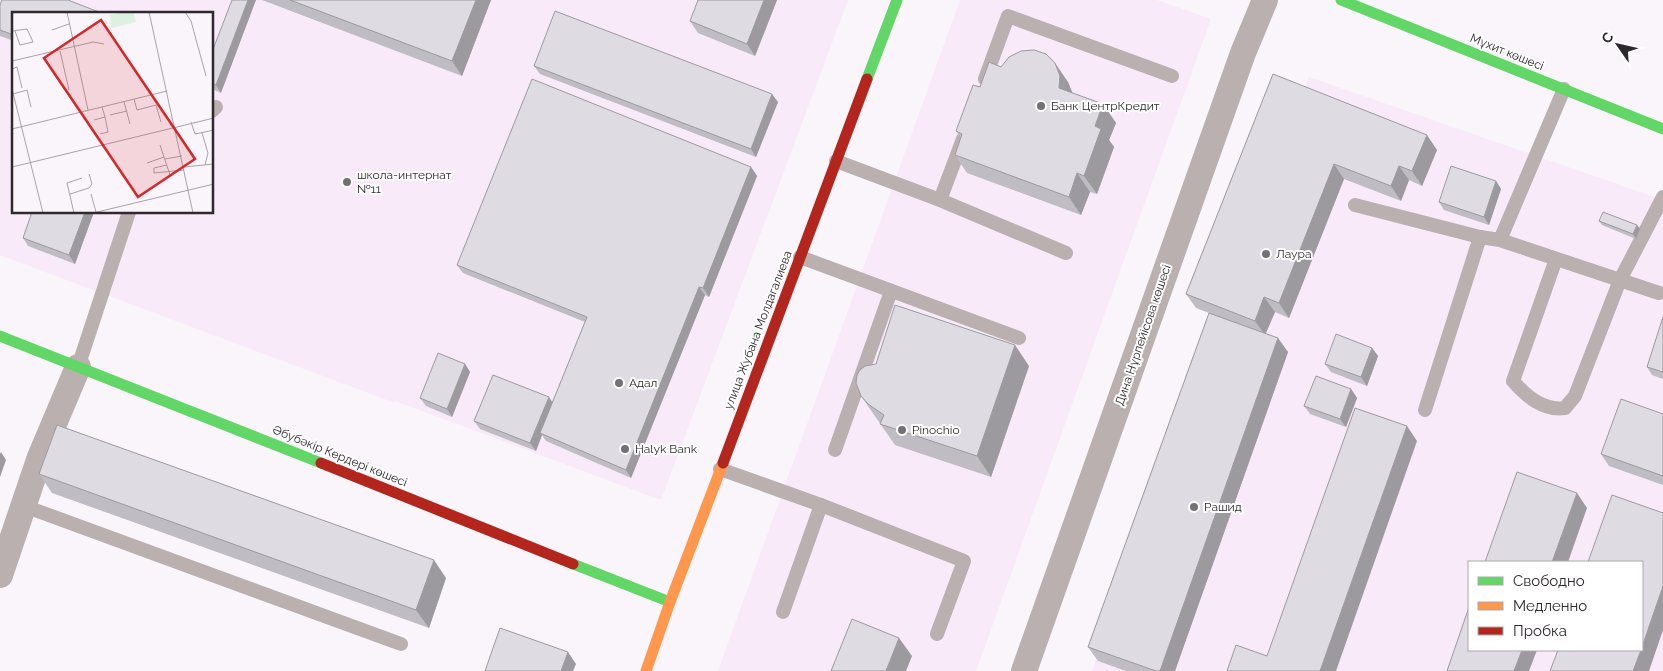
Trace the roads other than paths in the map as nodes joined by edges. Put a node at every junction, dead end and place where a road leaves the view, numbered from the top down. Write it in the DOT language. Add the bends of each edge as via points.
graph roads {
  1 [pos="897,0"];
  2 [pos="1265,0"];
  3 [pos="1341,0"];
  4 [pos="1172,76"];
  5 [pos="1564,89"];
  6 [pos="981,90"];
  7 [pos="967,127"];
  8 [pos="1663,130"];
  9 [pos="836,161"];
  10 [pos="1663,197"];
  11 [pos="940,200"];
  12 [pos="1355,205"];
  13 [pos="128,214"];
  14 [pos="1480,238"];
  15 [pos="1500,240"];
  16 [pos="1066,254"];
  17 [pos="800,257"];
  18 [pos="1556,259"];
  19 [pos="1620,280"];
  20 [pos="891,291"];
  21 [pos="1659,293"];
  22 [pos="0,336"];
  23 [pos="1019,338"];
  24 [pos="78,367"];
  25 [pos="1425,410"];
  26 [pos="835,450"];
  27 [pos="720,470"];
  28 [pos="821,505"];
  29 [pos="24,506"];
  30 [pos="0,575"];
  31 [pos="670,602"];
  32 [pos="783,612"];
  33 [pos="937,634"];
  34 [pos="401,644"];
  35 [pos="646,671"];
  36 [pos="1024,671"];
  1 -- 9 [label="street, улица Жубана Молдагалиева"];
  2 -- 36 [label="street, Дина Нұрпейісова көшесі" via="1243,53"];
  3 -- 5 [label="street, Мұхит көшесі"];
  4 -- 6 [label="lane" via="1008,16"];
  5 -- 8 [label="street, Мұхит көшесі"];
  5 -- 15 [label="lane"];
  7 -- 11 [label="lane"];
  9 -- 11 [label="lane"];
  9 -- 17 [label="street, улица Жубана Молдагалиева"];
  10 -- 19 [label="lane"];
  11 -- 16 [label="lane"];
  12 -- 14 [label="lane"];
  13 -- 24 [label="lane"];
  14 -- 15 [label="lane"];
  14 -- 25 [label="lane"];
  15 -- 18 [label="lane"];
  17 -- 20 [label="lane"];
  17 -- 27 [label="street, улица Жубана Молдагалиева"];
  18 -- 19 [label="lane"];
  18 -- 19 [label="lane" via="1513,381 1525,395 1548,407 1565,408 1575,396"];
  19 -- 21 [label="lane"];
  20 -- 23 [label="lane"];
  20 -- 26 [label="lane"];
  22 -- 24 [label="street, Әбубәкір Кердері көшесі"];
  24 -- 29 [label="street" via="40,457"];
  24 -- 31 [label="street, Әбубәкір Кердері көшесі"];
  27 -- 28 [label="lane"];
  27 -- 31 [label="street, улица Жубана Молдагалиева"];
  28 -- 32 [label="lane"];
  28 -- 33 [label="lane" via="964,561"];
  29 -- 30 [label="street"];
  29 -- 34 [label="lane"];
  31 -- 35 [label="street, улица Жубана Молдагалиева"];
}
